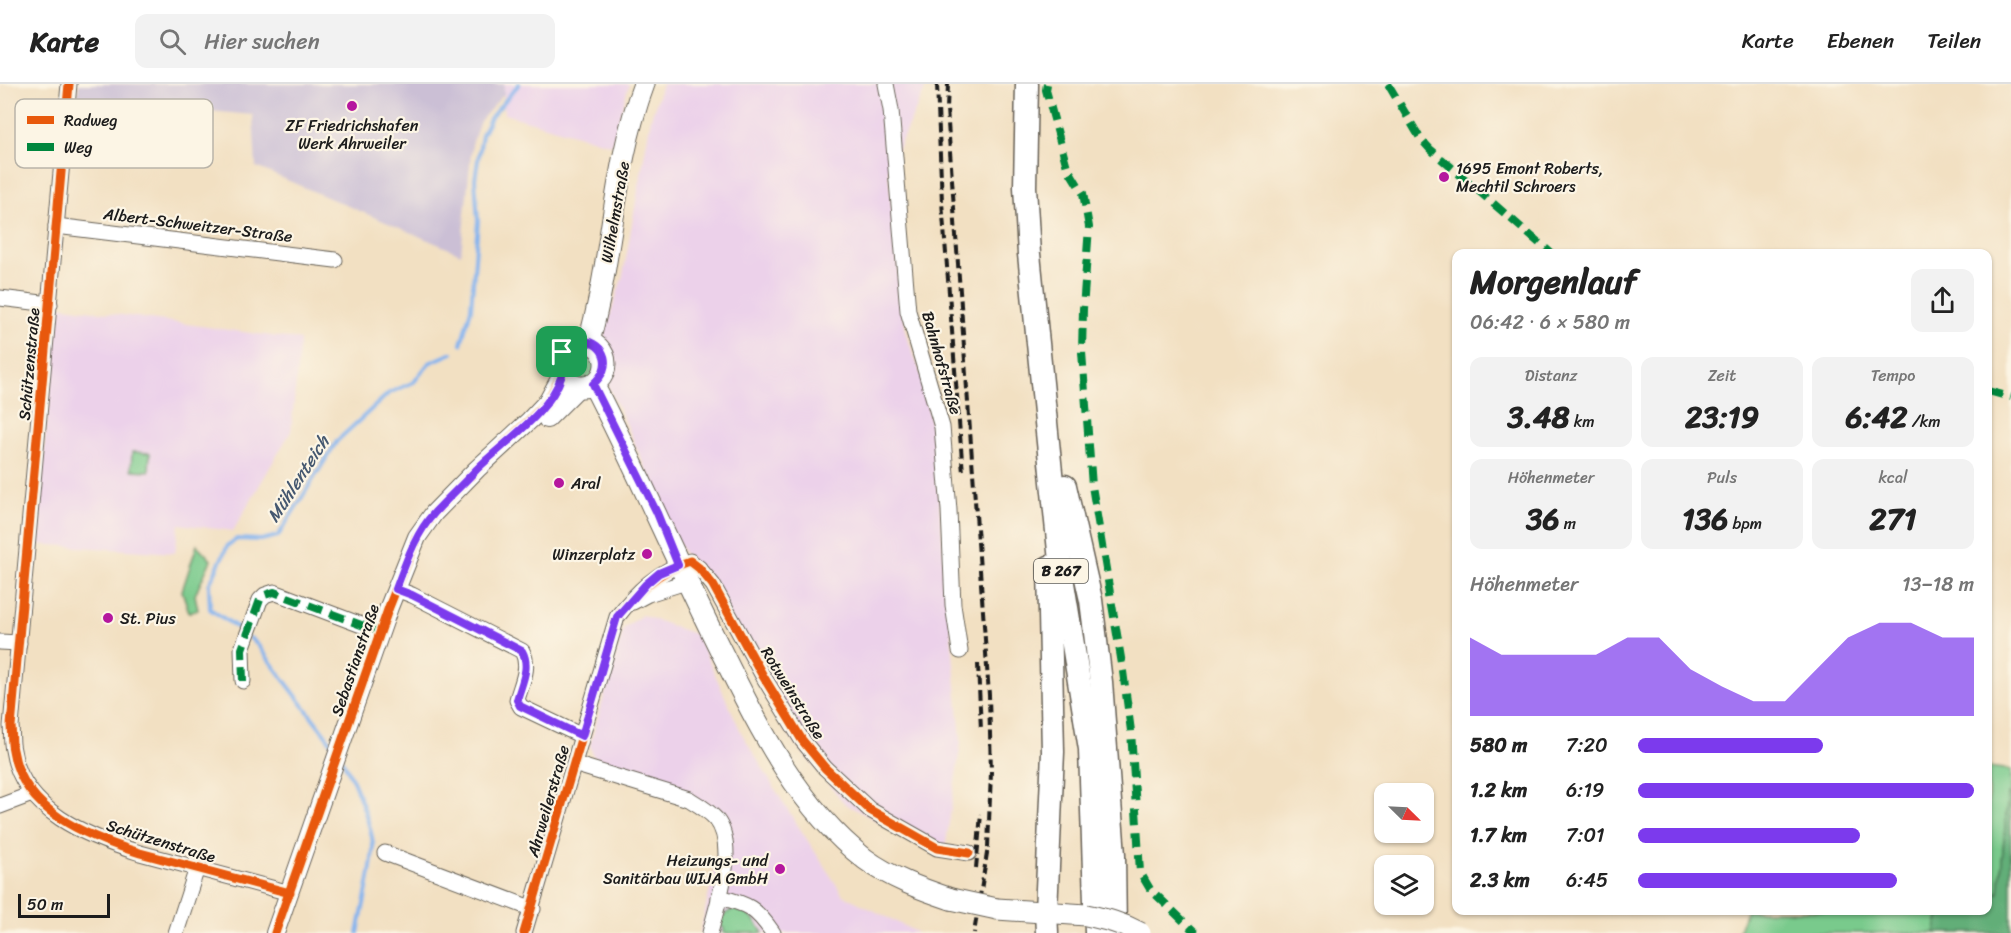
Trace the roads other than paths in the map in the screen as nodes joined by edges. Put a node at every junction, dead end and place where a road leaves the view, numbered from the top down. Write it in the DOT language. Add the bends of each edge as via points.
graph roads {
  1 [pos="69,84"];
  2 [pos="644,84"];
  3 [pos="886,84"];
  4 [pos="1027,84"];
  5 [pos="68,99"];
  6 [pos="61,168"];
  7 [pos="56,226"];
  8 [pos="334,260"];
  9 [pos="0,298"];
  10 [pos="50,304"];
  11 [pos="589,341"];
  12 [pos="578,382"];
  13 [pos="1043,392"];
  14 [pos="682,573"];
  15 [pos="396,589"];
  16 [pos="380,632"];
  17 [pos="0,642"];
  18 [pos="19,643"];
  19 [pos="960,651"];
  20 [pos="243,681"];
  21 [pos="582,736"];
  22 [pos="574,764"];
  23 [pos="32,794"];
  24 [pos="0,806"];
  25 [pos="385,853"];
  26 [pos="969,853"];
  27 [pos="197,868"];
  28 [pos="290,893"];
  29 [pos="719,897"];
  30 [pos="532,909"];
  31 [pos="1047,923"];
  32 [pos="176,933"];
  33 [pos="275,933"];
  34 [pos="524,933"];
  35 [pos="710,933"];
  36 [pos="773,933"];
  37 [pos="1096,933"];
  38 [pos="1115,933"];
  39 [pos="1140,933"];
  1 -- 5 [label="street, Schützenstraße"];
  2 -- 11 [label="main road, Wilhelmstraße" via="634,114 598,312"];
  3 -- 19 [label="street, Bahnhofstraße" via="908,311 942,427 953,605"];
  4 -- 13 [label="main road, B 267" via="1026,197"];
  6 -- 7 [label="street, Schützenstraße"];
  7 -- 8 [label="street, Albert-Schweitzer-Straße"];
  7 -- 10 [label="street, Schützenstraße"];
  9 -- 10 [label="street"];
  10 -- 18 [label="street, Schützenstraße"];
  11 -- 12 [label="main road" via="602,350 604,373"];
  11 -- 12 [label="main road" via="567,346 559,360"];
  12 -- 14 [label="main road" via="657,513"];
  12 -- 15 [label="street, Sebastianstraße" via="548,401 525,433 477,469 434,513 417,537"];
  13 -- 31 [label="main road, B 267" via="1053,752"];
  13 -- 37 [label="main road, B 267" via="1061,570 1090,750"];
  13 -- 38 [label="main road, B 267" via="1094,623 1114,855"];
  14 -- 21 [label="street, Ahrweilerstraße" via="625,606 617,617"];
  14 -- 26 [label="street, Rotweinstraße" via="690,561 706,576 802,740 825,768 870,810 937,848"];
  14 -- 31 [label="main road, bridge" via="780,763 833,830 866,859 905,883"];
  15 -- 16 [label="street, Sebastianstraße"];
  15 -- 21 [label="street" via="522,651 526,667 517,700 520,706"];
  16 -- 20 [label="street" via="274,592 265,595 246,637"];
  16 -- 28 [label="street, Sebastianstraße"];
  17 -- 18 [label="street"];
  18 -- 23 [label="street, Schützenstraße" via="12,750"];
  21 -- 22 [label="street, Ahrweilerstraße"];
  22 -- 29 [label="street" via="689,799 706,809 726,837"];
  22 -- 30 [label="street, Ahrweilerstraße"];
  23 -- 24 [label="street"];
  23 -- 27 [label="street, Schützenstraße" via="57,816 87,833"];
  25 -- 30 [label="street"];
  27 -- 28 [label="street, Schützenstraße"];
  27 -- 32 [label="street"];
  28 -- 33 [label="street, Sebastianstraße"];
  29 -- 35 [label="street"];
  29 -- 36 [label="street" via="753,908"];
  30 -- 34 [label="street, Ahrweilerstraße"];
  31 -- 39 [label="main road, bridge" via="1086,915 1108,919"];
}
